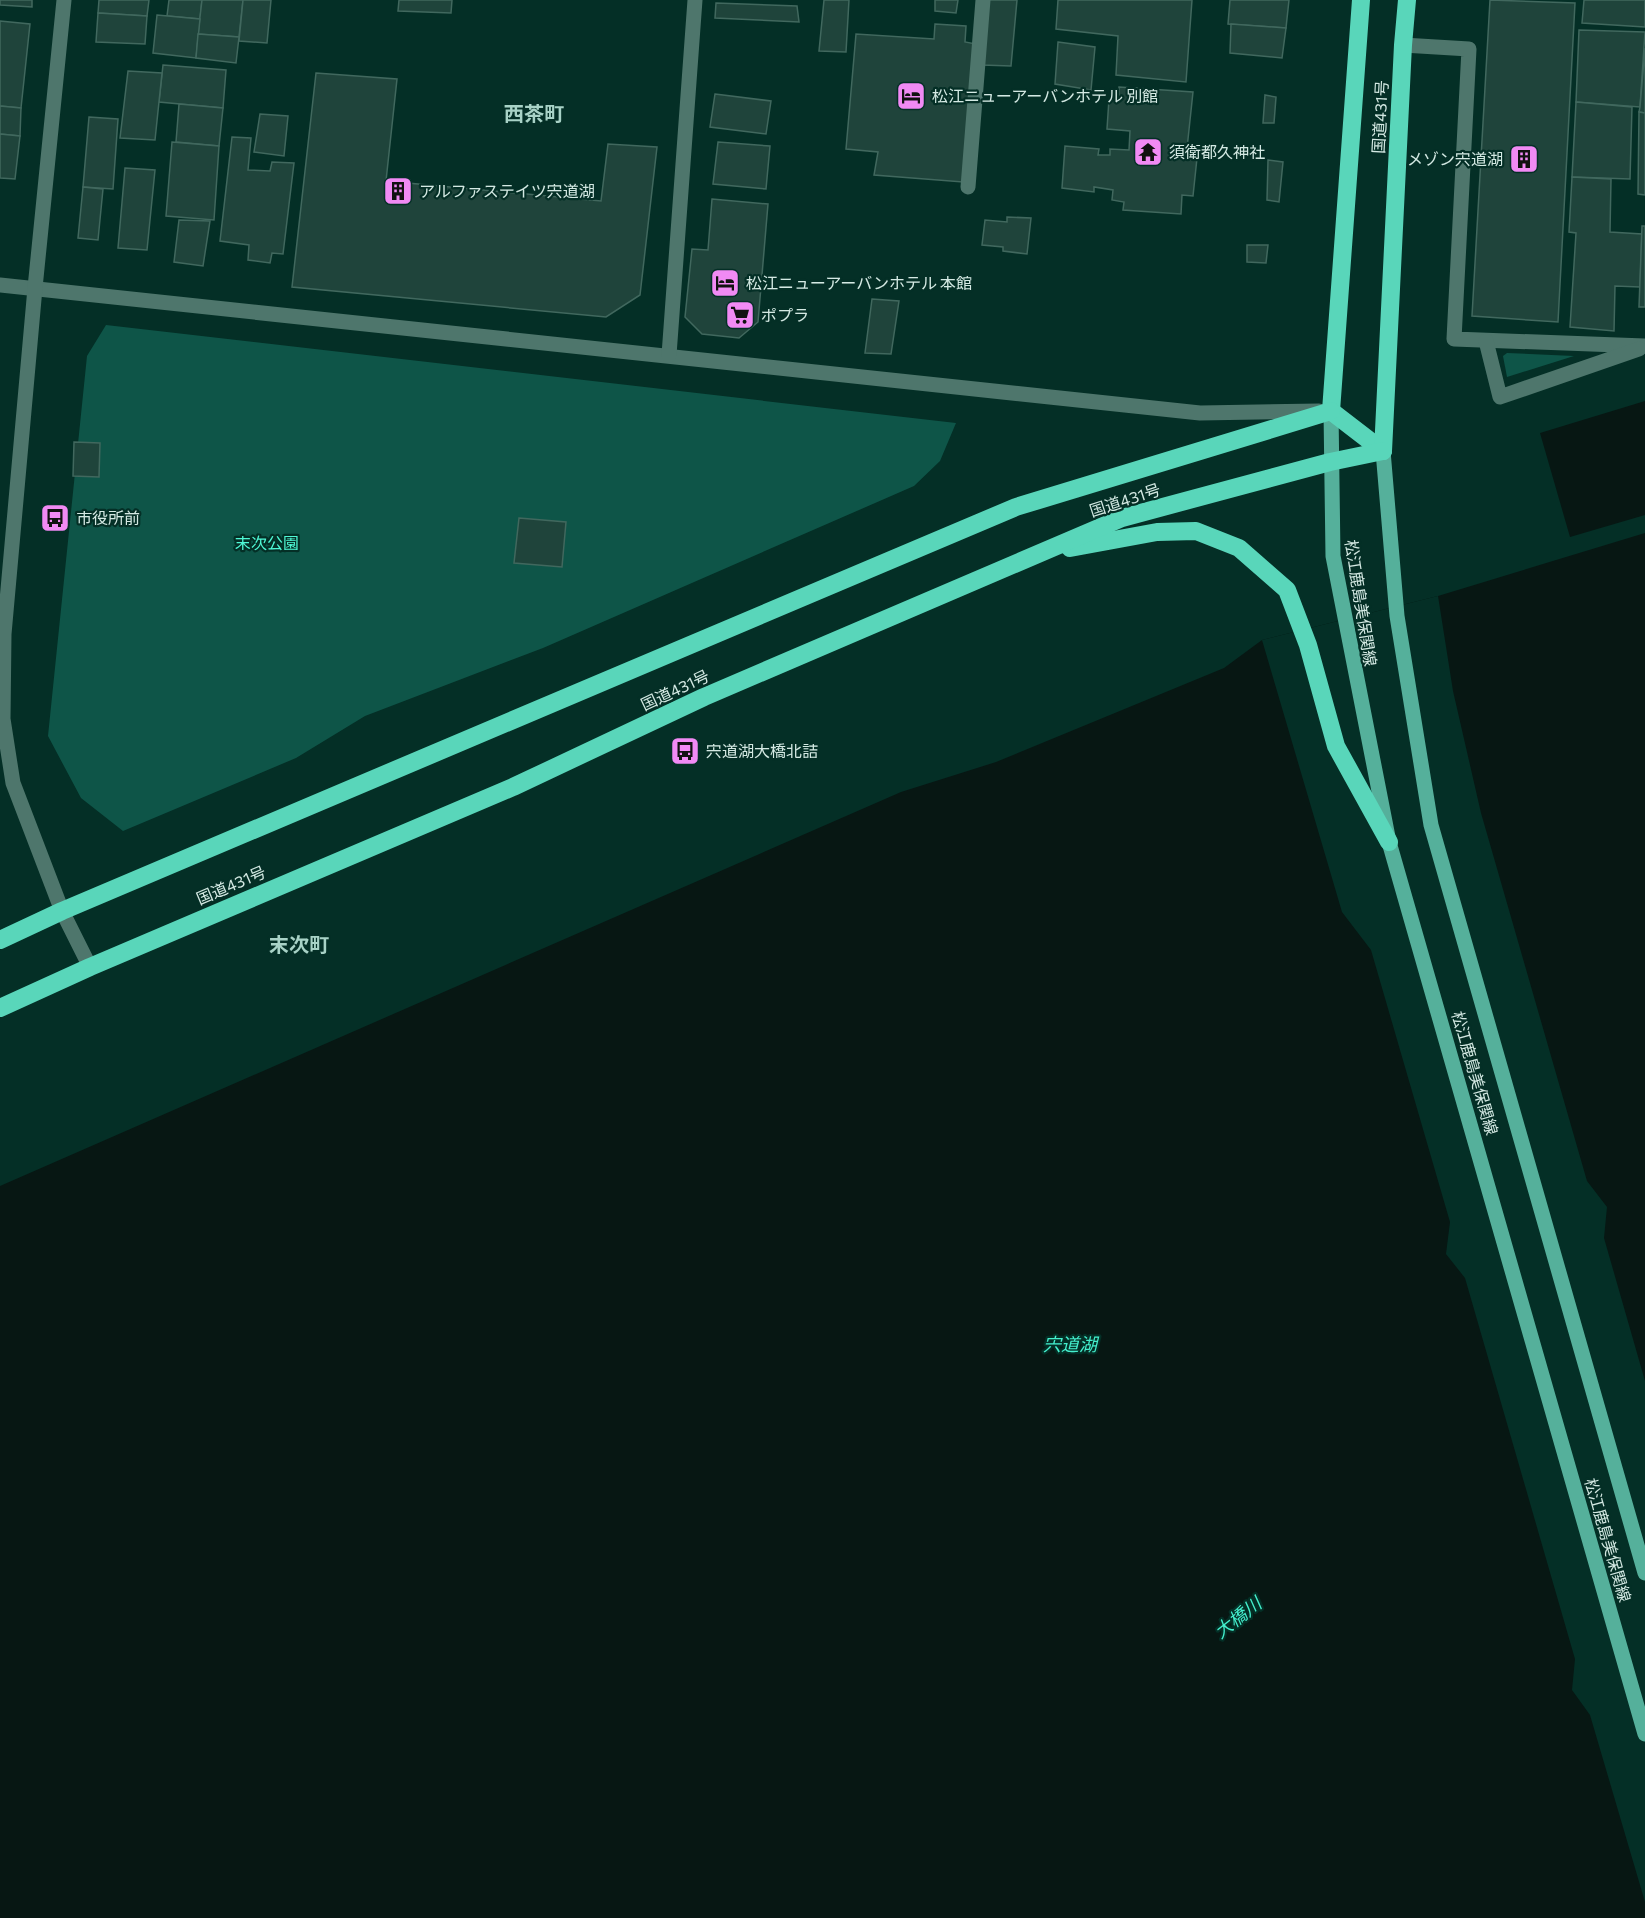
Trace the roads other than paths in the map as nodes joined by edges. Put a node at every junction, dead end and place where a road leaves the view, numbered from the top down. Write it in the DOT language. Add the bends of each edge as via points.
graph roads {
  1 [pos="64,0"];
  2 [pos="695,0"];
  3 [pos="983,0"];
  4 [pos="1361,0"];
  5 [pos="1407,0"];
  6 [pos="1402,45"];
  7 [pos="968,188"];
  8 [pos="0,285"];
  9 [pos="35,288"];
  10 [pos="1486,341"];
  11 [pos="1645,347"];
  12 [pos="669,354"];
  13 [pos="1331,411"];
  14 [pos="1383,451"];
  15 [pos="1330,462"];
  16 [pos="1042,552"];
  17 [pos="1389,843"];
  18 [pos="62,910"];
  19 [pos="0,940"];
  20 [pos="90,967"];
  21 [pos="0,1008"];
  22 [pos="1645,1573"];
  23 [pos="1645,1734"];
  1 -- 9 [label="street"];
  2 -- 12 [label="street"];
  3 -- 7 [label="street"];
  4 -- 13 [label="highway, 国道431号"];
  5 -- 6 [label="highway, 国道431号"];
  6 -- 10 [label="street" via="1469,49 1454,339"];
  6 -- 14 [label="highway, 国道431号"];
  8 -- 9 [label="street"];
  9 -- 12 [label="street"];
  9 -- 18 [label="street" via="4,634 3,719 13,783"];
  10 -- 11 [label="street"];
  10 -- 11 [label="street" via="1500,397"];
  12 -- 13 [label="street" via="1200,413"];
  13 -- 14 [label="highway"];
  13 -- 15 [label="main road, 松江鹿島美保関線"];
  13 -- 18 [label="highway, 国道431号" via="1016,507"];
  14 -- 15 [label="highway, 国道431号"];
  14 -- 22 [label="main road, 松江鹿島美保関線" via="1397,615 1431,825"];
  15 -- 16 [label="highway, 国道431号" via="1122,518"];
  15 -- 17 [label="main road, 松江鹿島美保関線" via="1333,556"];
  16 -- 17 [label="highway" via="1157,532 1196,531 1239,548 1287,590 1308,645 1336,746"];
  16 -- 20 [label="highway, 国道431号" via="704,698 513,787"];
  17 -- 23 [label="main road, 松江鹿島美保関線"];
  18 -- 19 [label="highway, 国道431号"];
  18 -- 20 [label="street"];
  20 -- 21 [label="highway, 国道431号"];
}
